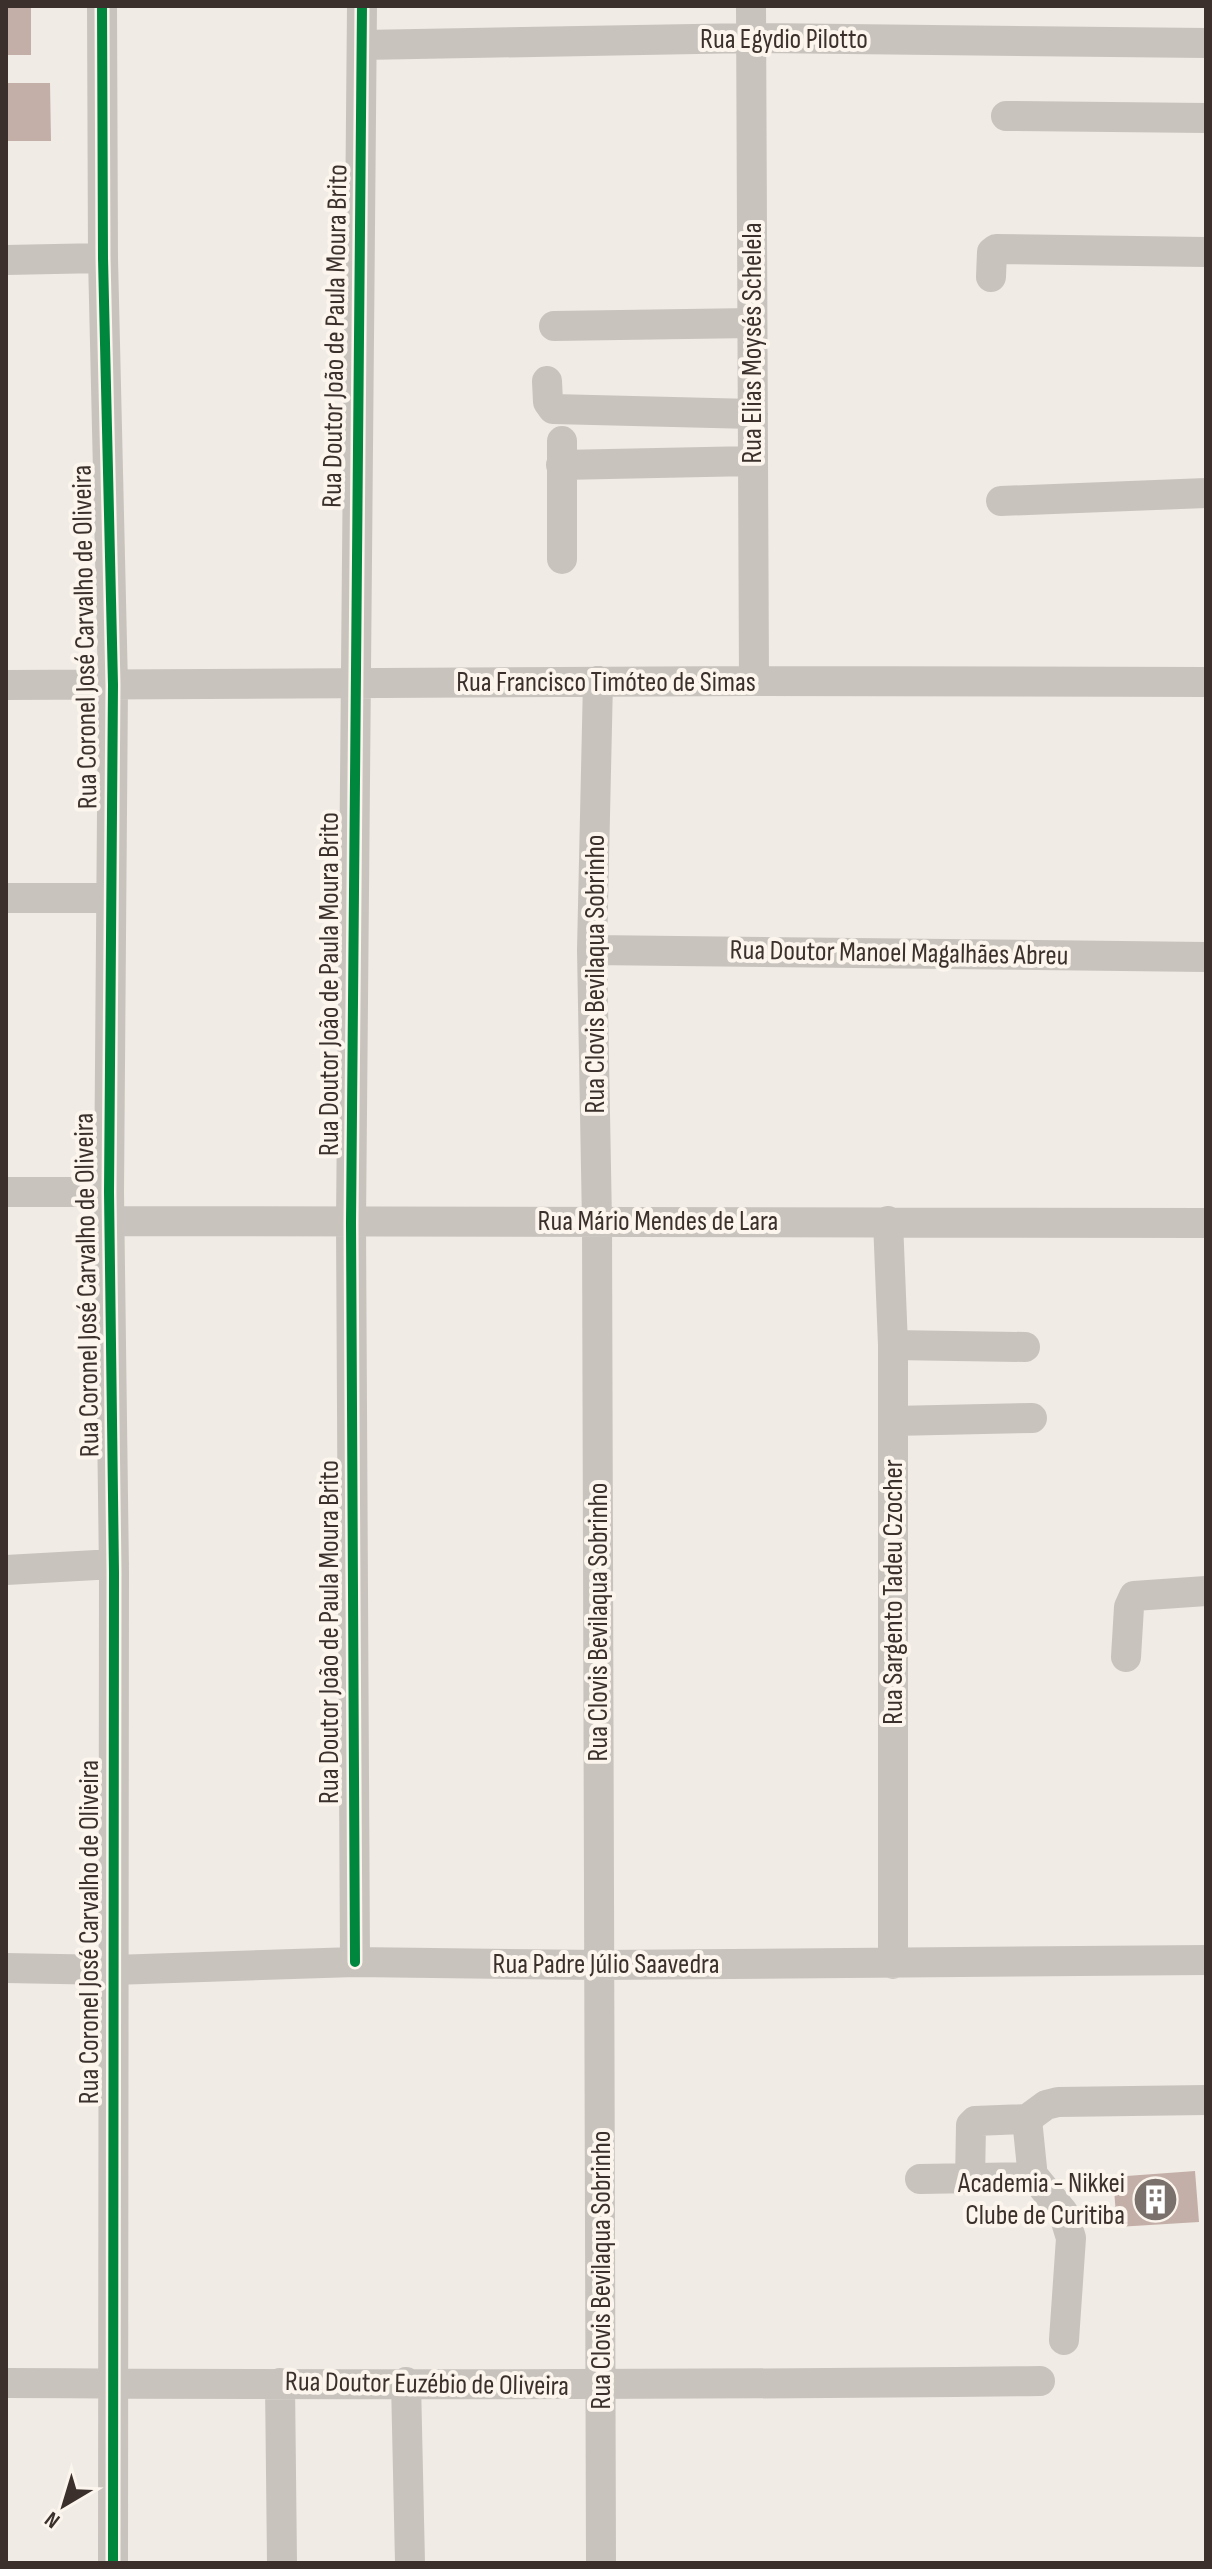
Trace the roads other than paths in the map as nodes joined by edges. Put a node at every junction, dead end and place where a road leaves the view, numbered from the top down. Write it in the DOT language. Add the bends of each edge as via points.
graph roads {
  1 [pos="102,6"];
  2 [pos="362,6"];
  3 [pos="751,6"];
  4 [pos="751,38"];
  5 [pos="1206,43"];
  6 [pos="362,45"];
  7 [pos="1006,116"];
  8 [pos="1206,118"];
  9 [pos="1206,252"];
  10 [pos="103,258"];
  11 [pos="6,260"];
  12 [pos="991,277"];
  13 [pos="752,323"];
  14 [pos="554,326"];
  15 [pos="547,381"];
  16 [pos="753,414"];
  17 [pos="753,461"];
  18 [pos="1206,493"];
  19 [pos="1001,501"];
  20 [pos="562,559"];
  21 [pos="598,681"];
  22 [pos="754,681"];
  23 [pos="1206,682"];
  24 [pos="355,684"];
  25 [pos="6,685"];
  26 [pos="113,685"];
  27 [pos="6,898"];
  28 [pos="110,898"];
  29 [pos="592,950"];
  30 [pos="1206,957"];
  31 [pos="6,1192"];
  32 [pos="110,1207"];
  33 [pos="888,1221"];
  34 [pos="597,1222"];
  35 [pos="351,1223"];
  36 [pos="1206,1223"];
  37 [pos="893,1345"];
  38 [pos="1025,1347"];
  39 [pos="1032,1418"];
  40 [pos="893,1421"];
  41 [pos="114,1564"];
  42 [pos="6,1570"];
  43 [pos="1206,1591"];
  44 [pos="1126,1657"];
  45 [pos="1206,1960"];
  46 [pos="355,1962"];
  47 [pos="893,1964"];
  48 [pos="599,1965"];
  49 [pos="6,1968"];
  50 [pos="113,1970"];
  51 [pos="1206,2100"];
  52 [pos="1027,2119"];
  53 [pos="1032,2174"];
  54 [pos="920,2179"];
  55 [pos="970,2180"];
  56 [pos="1064,2340"];
  57 [pos="1040,2381"];
  58 [pos="406,2382"];
  59 [pos="6,2383"];
  60 [pos="280,2383"];
  61 [pos="114,2384"];
  62 [pos="602,2386"];
  63 [pos="113,2563"];
  64 [pos="282,2563"];
  65 [pos="410,2563"];
  66 [pos="601,2563"];
  1 -- 10 [label="street, Rua Coronel José Carvalho de Oliveira"];
  2 -- 6 [label="street, Rua Doutor João de Paula Moura Brito"];
  3 -- 4 [label="street, Rua Elias Moysés Schelela"];
  4 -- 5 [label="street, Rua Egydio Pilotto"];
  4 -- 6 [label="street, Rua Egydio Pilotto"];
  4 -- 13 [label="street, Rua Elias Moysés Schelela"];
  6 -- 24 [label="street, Rua Doutor João de Paula Moura Brito"];
  7 -- 8 [label="street"];
  9 -- 12 [label="street" via="996,249"];
  10 -- 11 [label="street"];
  10 -- 26 [label="street, Rua Coronel José Carvalho de Oliveira"];
  13 -- 14 [label="street"];
  13 -- 16 [label="street, Rua Elias Moysés Schelela"];
  15 -- 16 [label="street" via="553,409"];
  16 -- 17 [label="street, Rua Elias Moysés Schelela"];
  17 -- 20 [label="street" via="561,453"];
  17 -- 22 [label="street, Rua Elias Moysés Schelela"];
  18 -- 19 [label="street"];
  21 -- 22 [label="street, Rua Francisco Timóteo de Simas"];
  21 -- 24 [label="street, Rua Francisco Timóteo de Simas"];
  21 -- 29 [label="street, Rua Clovis Bevilaqua Sobrinho"];
  22 -- 23 [label="street, Rua Francisco Timóteo de Simas"];
  24 -- 26 [label="street, Rua Francisco Timóteo de Simas"];
  24 -- 35 [label="street, Rua Doutor João de Paula Moura Brito"];
  25 -- 26 [label="street, Rua Francisco Timóteo de Simas"];
  26 -- 28 [label="street, Rua Coronel José Carvalho de Oliveira"];
  27 -- 28 [label="street"];
  28 -- 32 [label="street, Rua Coronel José Carvalho de Oliveira"];
  29 -- 30 [label="street, Rua Doutor Manoel Magalhães Abreu"];
  29 -- 34 [label="street, Rua Clovis Bevilaqua Sobrinho"];
  31 -- 32 [label="street, Rua Mário Mendes de Lara"];
  32 -- 35 [label="street, Rua Mário Mendes de Lara"];
  32 -- 41 [label="street, Rua Coronel José Carvalho de Oliveira"];
  33 -- 34 [label="street, Rua Mário Mendes de Lara"];
  33 -- 36 [label="street, Rua Mário Mendes de Lara"];
  33 -- 37 [label="street, Rua Sargento Tadeu Czocher"];
  34 -- 35 [label="street, Rua Mário Mendes de Lara"];
  34 -- 48 [label="street, Rua Clovis Bevilaqua Sobrinho"];
  35 -- 46 [label="street, Rua Doutor João de Paula Moura Brito"];
  37 -- 38 [label="street"];
  37 -- 40 [label="street, Rua Sargento Tadeu Czocher"];
  39 -- 40 [label="street"];
  40 -- 47 [label="street, Rua Sargento Tadeu Czocher"];
  41 -- 42 [label="street"];
  41 -- 50 [label="street, Rua Coronel José Carvalho de Oliveira"];
  43 -- 44 [label="street" via="1134,1596"];
  45 -- 47 [label="street, Rua Padre Júlio Saavedra"];
  46 -- 48 [label="street, Rua Padre Júlio Saavedra"];
  46 -- 50 [label="street, Rua Padre Júlio Saavedra"];
  47 -- 48 [label="street, Rua Padre Júlio Saavedra"];
  48 -- 62 [label="street, Rua Clovis Bevilaqua Sobrinho"];
  49 -- 50 [label="street, Rua Padre Júlio Saavedra"];
  50 -- 61 [label="street, Rua Coronel José Carvalho de Oliveira"];
  51 -- 52 [label="street" via="1058,2102"];
  52 -- 53 [label="street"];
  52 -- 55 [label="street" via="972,2123"];
  53 -- 55 [label="street"];
  53 -- 56 [label="street" via="1063,2212 1071,2238"];
  54 -- 55 [label="street"];
  57 -- 62 [label="street, Rua Doutor Euzébio de Oliveira"];
  58 -- 60 [label="street, Rua Doutor Euzébio de Oliveira"];
  58 -- 62 [label="street, Rua Doutor Euzébio de Oliveira"];
  58 -- 65 [label="street"];
  59 -- 61 [label="street, Rua Doutor Euzébio de Oliveira"];
  60 -- 61 [label="street, Rua Doutor Euzébio de Oliveira"];
  60 -- 64 [label="street"];
  61 -- 63 [label="street, Rua Coronel José Carvalho de Oliveira"];
  62 -- 66 [label="street, Rua Clovis Bevilaqua Sobrinho"];
}
